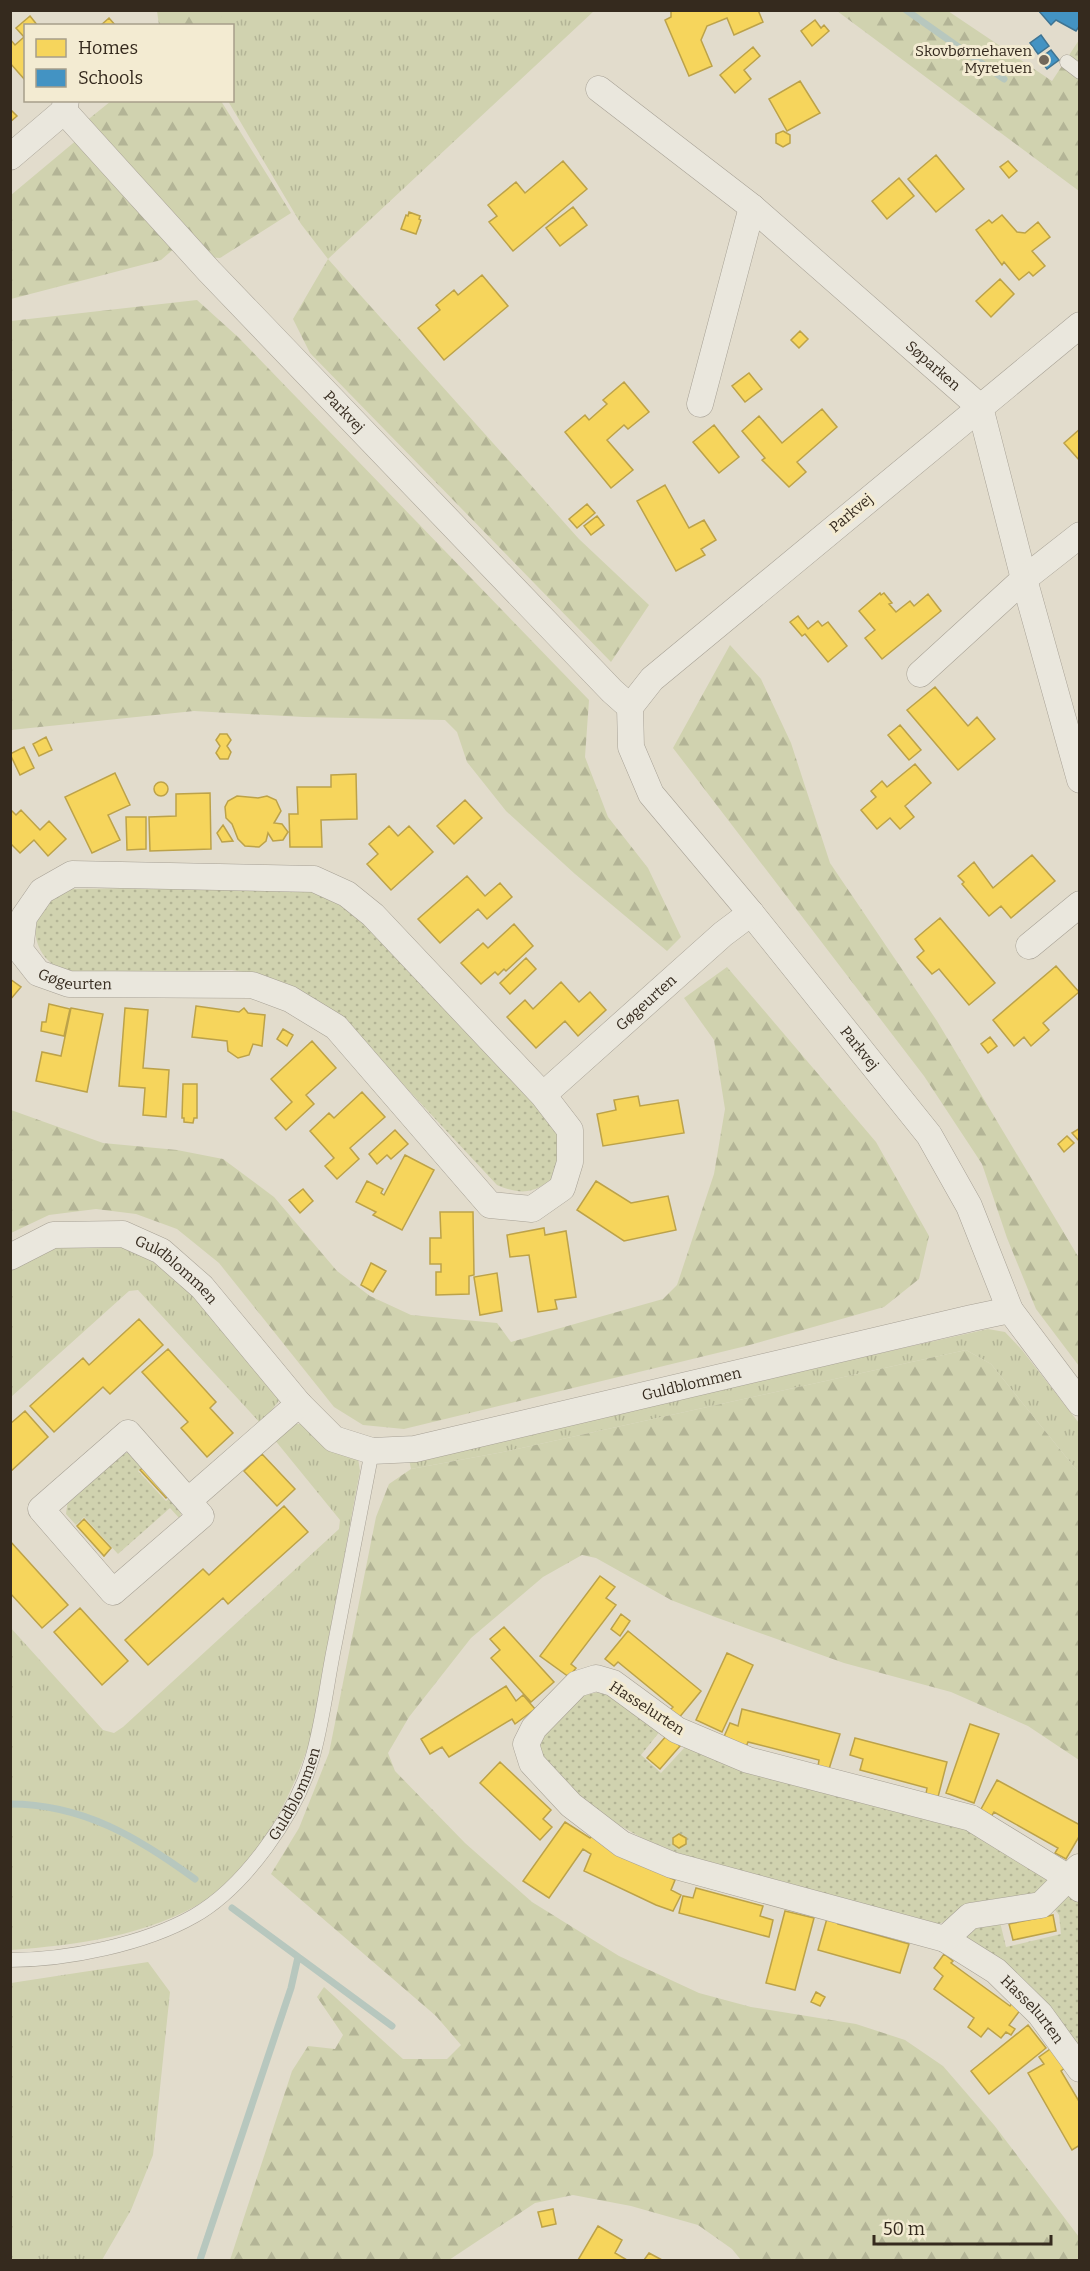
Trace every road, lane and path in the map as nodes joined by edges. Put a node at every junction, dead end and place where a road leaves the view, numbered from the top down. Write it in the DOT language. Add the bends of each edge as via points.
graph roads {
  1 [pos="1067,62"];
  2 [pos="1080,72"];
  3 [pos="599,89"];
  4 [pos="65,106"];
  5 [pos="10,157"];
  6 [pos="752,207"];
  7 [pos="1080,326"];
  8 [pos="700,404"];
  9 [pos="980,407"];
  10 [pos="1080,535"];
  11 [pos="1024,579"];
  12 [pos="920,674"];
  13 [pos="630,707"];
  14 [pos="1080,780"];
  15 [pos="1080,904"];
  16 [pos="751,913"];
  17 [pos="1029,945"];
  18 [pos="543,1095"];
  19 [pos="10,1257"];
  20 [pos="1010,1311"];
  21 [pos="1080,1403"];
  22 [pos="299,1404"];
  23 [pos="372,1451"];
  24 [pos="188,1501"];
  25 [pos="1075,1877"];
  26 [pos="945,1939"];
  27 [pos="10,1960"];
  28 [pos="1080,2069"];
  1 -- 2 [label="lane"];
  3 -- 6 [label="street, Søparken"];
  4 -- 5 [label="street, Parkvej"];
  4 -- 13 [label="street, Parkvej" via="209,271"];
  6 -- 8 [label="street"];
  6 -- 9 [label="street, Søparken"];
  7 -- 9 [label="street, Parkvej"];
  9 -- 11 [label="street"];
  9 -- 13 [label="street, Parkvej" via="652,679"];
  10 -- 11 [label="street"];
  11 -- 12 [label="street"];
  11 -- 14 [label="street"];
  13 -- 16 [label="street, Parkvej" via="631,747 651,794"];
  15 -- 17 [label="street"];
  16 -- 18 [label="street, Gøgeurten"];
  16 -- 20 [label="street, Parkvej" via="929,1135 969,1206"];
  18 -- 18 [label="street, Gøgeurten" via="374,915 347,894 314,879 72,874 42,891 24,917 20,950 38,973 69,984 252,984 290,999 336,1027 490,1205 532,1209 562,1188 570,1162 570,1130"];
  19 -- 22 [label="street, Guldblommen" via="53,1235 123,1234 161,1251 202,1287"];
  20 -- 21 [label="street, Parkvej"];
  20 -- 23 [label="street, Guldblommen" via="416,1449"];
  22 -- 23 [label="street, Guldblommen" via="334,1439"];
  22 -- 24 [label="street"];
  23 -- 27 [label="lane, Guldblommen" via="312,1760 291,1810 264,1852 196,1915 159,1933 41,1960"];
  24 -- 24 [label="street" via="201,1516 114,1592 41,1509 128,1433"];
  25 -- 26 [label="street, Hasselurten" via="1041,1905 970,1916"];
  25 -- 26 [label="street, Hasselurten" via="971,1818 748,1760 677,1730 613,1683 596,1678 577,1684 534,1728 526,1744 532,1763 571,1805 622,1844 672,1865"];
  26 -- 28 [label="street, Hasselurten" via="1011,1985 1040,2014"];
}
